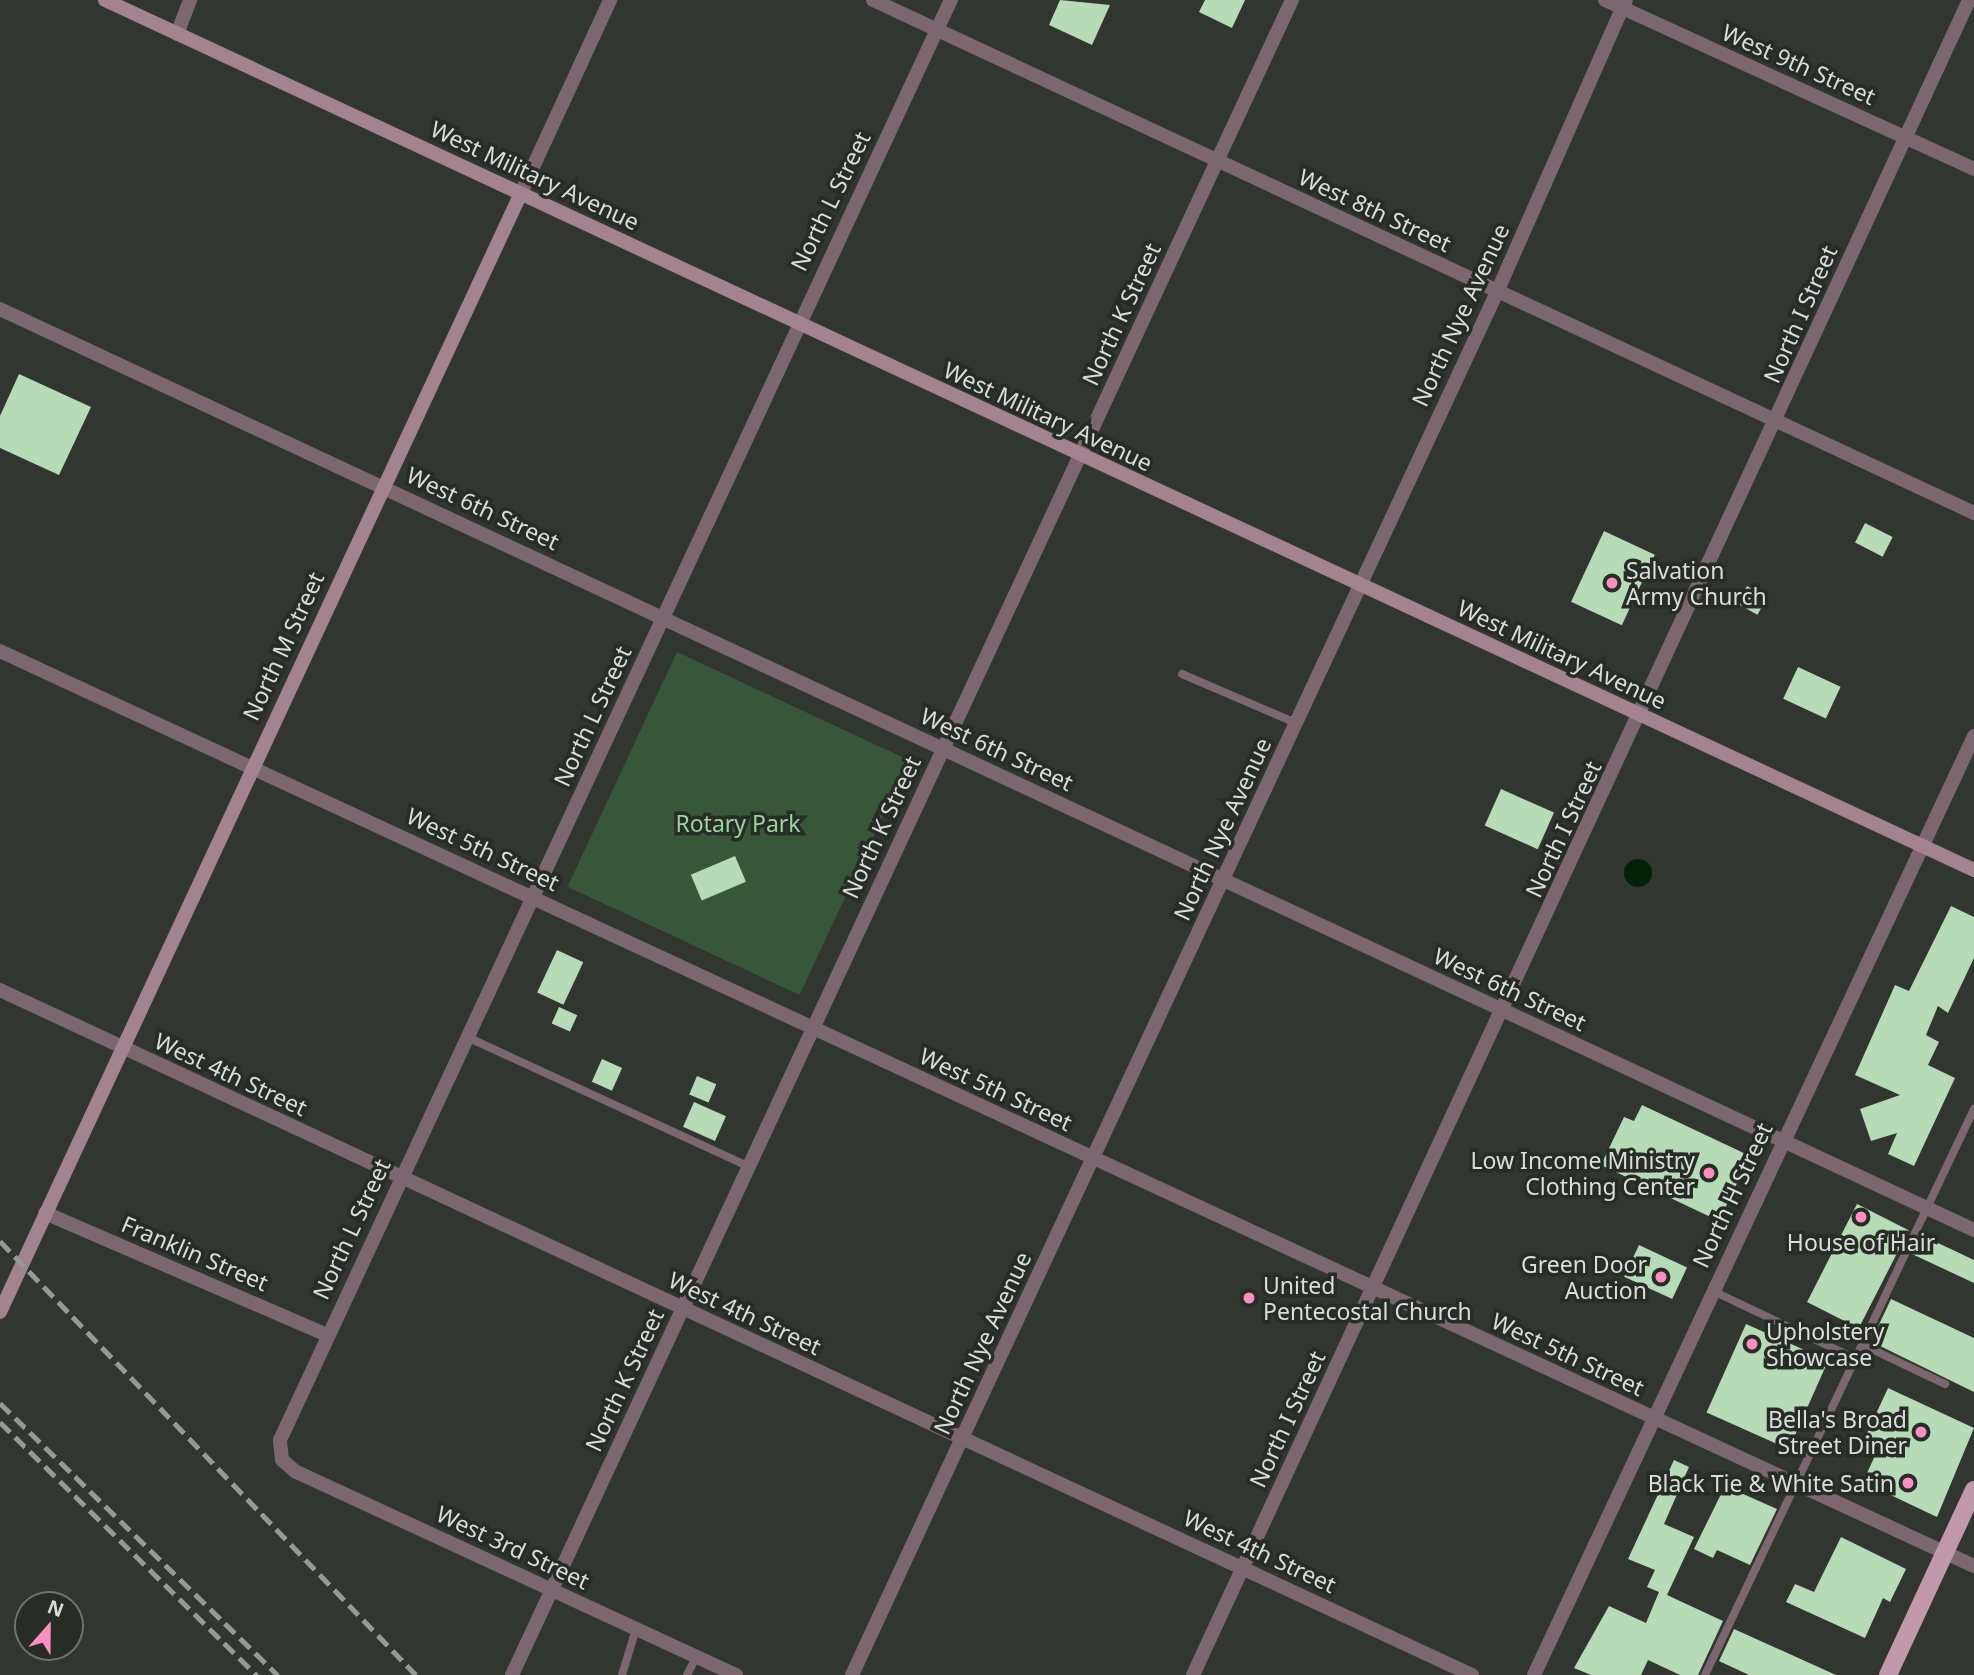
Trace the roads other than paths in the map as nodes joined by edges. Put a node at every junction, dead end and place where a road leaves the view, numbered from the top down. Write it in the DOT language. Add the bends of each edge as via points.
graph roads {
  1 [pos="104,0"];
  2 [pos="190,0"];
  3 [pos="610,0"];
  4 [pos="873,0"];
  5 [pos="951,0"];
  6 [pos="1292,0"];
  7 [pos="1605,0"];
  8 [pos="1969,0"];
  9 [pos="1625,4"];
  10 [pos="937,31"];
  11 [pos="177,34"];
  12 [pos="1906,137"];
  13 [pos="1216,161"];
  14 [pos="1974,169"];
  15 [pos="521,193"];
  16 [pos="1497,292"];
  17 [pos="0,309"];
  18 [pos="797,323"];
  19 [pos="1777,422"];
  20 [pos="1081,456"];
  21 [pos="382,486"];
  22 [pos="1974,513"];
  23 [pos="1359,586"];
  24 [pos="663,617"];
  25 [pos="0,651"];
  26 [pos="1182,674"];
  27 [pos="1641,715"];
  28 [pos="1296,723"];
  29 [pos="1974,736"];
  30 [pos="943,748"];
  31 [pos="253,767"];
  32 [pos="1923,846"];
  33 [pos="1974,870"];
  34 [pos="1223,881"];
  35 [pos="533,897"];
  36 [pos="0,990"];
  37 [pos="1504,1011"];
  38 [pos="812,1027"];
  39 [pos="467,1037"];
  40 [pos="122,1048"];
  41 [pos="1974,1109"];
  42 [pos="1783,1141"];
  43 [pos="1094,1160"];
  44 [pos="747,1167"];
  45 [pos="400,1178"];
  46 [pos="1928,1208"];
  47 [pos="45,1213"];
  48 [pos="1974,1230"];
  49 [pos="1373,1290"];
  50 [pos="1713,1291"];
  51 [pos="681,1309"];
  52 [pos="0,1312"];
  53 [pos="327,1335"];
  54 [pos="1863,1345"];
  55 [pos="1856,1359"];
  56 [pos="1945,1384"];
  57 [pos="1653,1418"];
  58 [pos="962,1438"];
  59 [pos="279,1452"];
  60 [pos="1796,1483"];
  61 [pos="1974,1490"];
  62 [pos="1945,1553"];
  63 [pos="1974,1566"];
  64 [pos="1243,1567"];
  65 [pos="551,1589"];
  66 [pos="636,1629"];
  67 [pos="696,1657"];
  68 [pos="512,1675"];
  69 [pos="622,1675"];
  70 [pos="687,1675"];
  71 [pos="736,1675"];
  72 [pos="852,1675"];
  73 [pos="1193,1675"];
  74 [pos="1472,1675"];
  75 [pos="1534,1675"];
  76 [pos="1705,1675"];
  77 [pos="1888,1675"];
  1 -- 11 [label="main road, West Military Avenue"];
  2 -- 11 [label="street"];
  3 -- 15 [label="street, North M Street"];
  4 -- 10 [label="street, West 8th Street"];
  5 -- 10 [label="street, North L Street"];
  6 -- 13 [label="street, North K Street"];
  7 -- 9 [label="street, West 9th Street"];
  8 -- 12 [label="street, North I Street"];
  9 -- 12 [label="street, West 9th Street"];
  9 -- 16 [label="street, North Nye Avenue"];
  10 -- 13 [label="street, West 8th Street"];
  10 -- 18 [label="street, North L Street"];
  11 -- 15 [label="main road, West Military Avenue"];
  12 -- 14 [label="street, West 9th Street"];
  12 -- 19 [label="street, North I Street"];
  13 -- 16 [label="street, West 8th Street"];
  13 -- 20 [label="street, North K Street"];
  15 -- 18 [label="main road, West Military Avenue"];
  15 -- 21 [label="main road, North M Street"];
  16 -- 19 [label="street, West 8th Street"];
  16 -- 23 [label="street, North Nye Avenue"];
  17 -- 21 [label="street, West 6th Street"];
  18 -- 20 [label="main road, West Military Avenue"];
  18 -- 24 [label="street, North L Street"];
  19 -- 22 [label="street, West 8th Street"];
  19 -- 27 [label="street, North I Street"];
  20 -- 23 [label="main road, West Military Avenue"];
  20 -- 30 [label="street, North K Street"];
  21 -- 24 [label="street, West 6th Street"];
  21 -- 31 [label="main road, North M Street"];
  23 -- 27 [label="main road, West Military Avenue"];
  23 -- 28 [label="street, North Nye Avenue"];
  24 -- 30 [label="street, West 6th Street"];
  24 -- 35 [label="street, North L Street"];
  25 -- 31 [label="street, West 5th Street"];
  26 -- 28 [label="lane"];
  27 -- 32 [label="main road, West Military Avenue"];
  27 -- 37 [label="street, North I Street"];
  28 -- 34 [label="street, North Nye Avenue"];
  29 -- 32 [label="street, North H Street"];
  30 -- 34 [label="street, West 6th Street"];
  30 -- 38 [label="street, North K Street"];
  31 -- 35 [label="street, West 5th Street"];
  31 -- 40 [label="main road, North M Street"];
  32 -- 33 [label="main road, West Military Avenue"];
  32 -- 42 [label="street, North H Street"];
  34 -- 37 [label="street, West 6th Street"];
  34 -- 43 [label="street, North Nye Avenue"];
  35 -- 38 [label="street, West 5th Street"];
  35 -- 39 [label="street, North L Street"];
  36 -- 40 [label="street, West 4th Street"];
  37 -- 42 [label="street, West 6th Street"];
  37 -- 49 [label="street, North I Street"];
  38 -- 43 [label="street, West 5th Street"];
  38 -- 44 [label="street, North K Street"];
  39 -- 44 [label="lane"];
  39 -- 45 [label="street, North L Street"];
  40 -- 45 [label="street, West 4th Street"];
  40 -- 47 [label="main road, North M Street"];
  41 -- 46 [label="lane"];
  42 -- 46 [label="street, West 6th Street"];
  42 -- 50 [label="street, North H Street"];
  43 -- 49 [label="street, West 5th Street"];
  43 -- 58 [label="street, North Nye Avenue"];
  44 -- 51 [label="street, North K Street"];
  45 -- 51 [label="street, West 4th Street"];
  45 -- 53 [label="street, North L Street"];
  46 -- 48 [label="street, West 6th Street"];
  46 -- 54 [label="lane"];
  47 -- 52 [label="main road, North M Street"];
  47 -- 53 [label="street, Franklin Street"];
  49 -- 57 [label="street, West 5th Street"];
  49 -- 64 [label="street, North I Street"];
  50 -- 55 [label="lane"];
  50 -- 57 [label="street, North H Street"];
  51 -- 58 [label="street, West 4th Street"];
  51 -- 65 [label="street, North K Street"];
  53 -- 59 [label="street, North L Street" via="285,1426"];
  54 -- 55 [label="lane"];
  54 -- 56 [label="lane"];
  55 -- 60 [label="lane"];
  57 -- 60 [label="street, West 5th Street"];
  57 -- 75 [label="street, North H Street"];
  58 -- 64 [label="street, West 4th Street"];
  58 -- 72 [label="street, North Nye Avenue"];
  59 -- 65 [label="street, West 3rd Street" via="296,1472"];
  60 -- 62 [label="street, West 5th Street"];
  60 -- 76 [label="lane"];
  61 -- 62 [label="main road"];
  62 -- 63 [label="street, West 5th Street"];
  62 -- 77 [label="main road"];
  64 -- 73 [label="street, North I Street"];
  64 -- 74 [label="street, West 4th Street"];
  65 -- 66 [label="street, West 3rd Street"];
  65 -- 68 [label="street, North K Street"];
  66 -- 67 [label="street, West 3rd Street"];
  66 -- 69 [label="lane"];
  67 -- 70 [label="lane"];
  67 -- 71 [label="street, West 3rd Street"];
}
